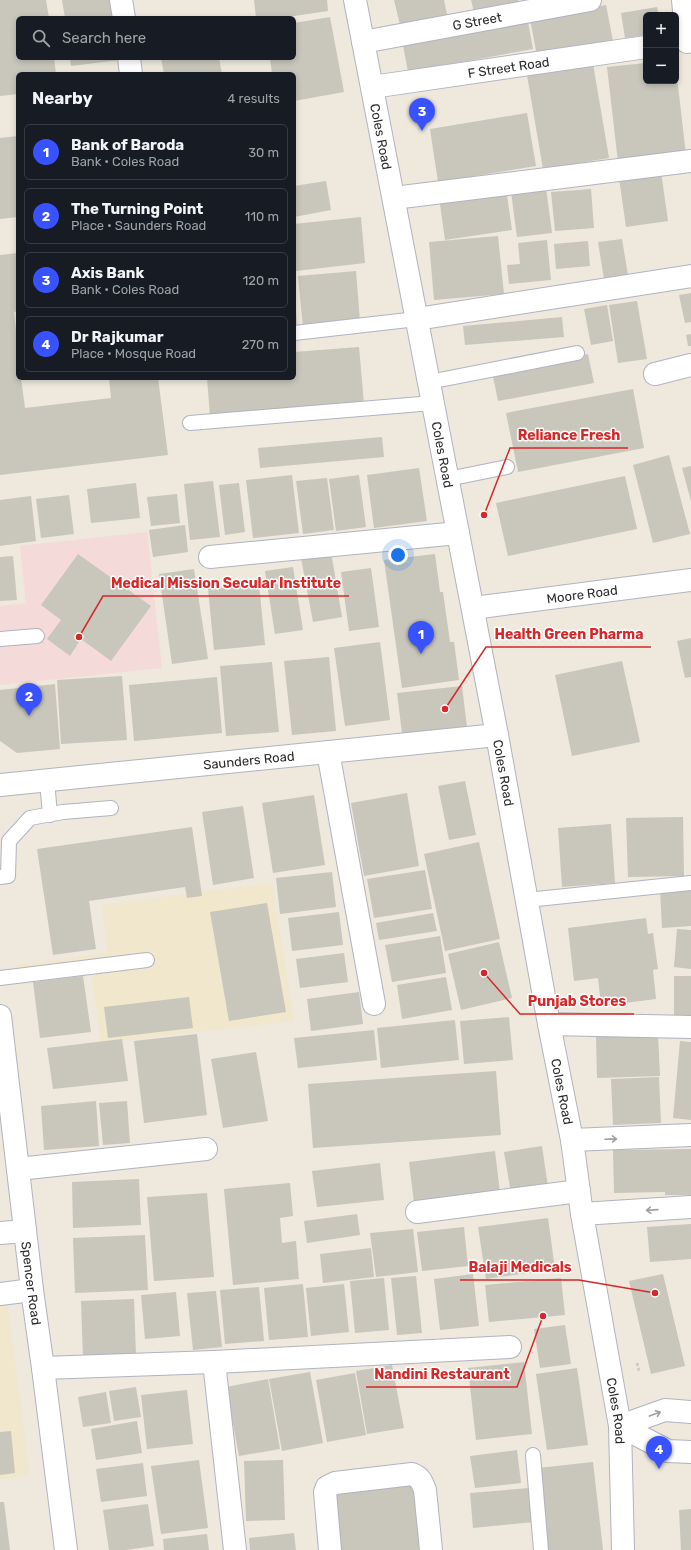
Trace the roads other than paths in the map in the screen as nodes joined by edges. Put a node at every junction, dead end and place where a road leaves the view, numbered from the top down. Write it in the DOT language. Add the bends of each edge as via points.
graph roads {
  1 [pos="122,0"];
  2 [pos="355,0"];
  3 [pos="590,0"];
  4 [pos="683,0"];
  5 [pos="124,16"];
  6 [pos="363,42"];
  7 [pos="685,42"];
  8 [pos="643,48"];
  9 [pos="129,60"];
  10 [pos="131,72"];
  11 [pos="372,87"];
  12 [pos="691,161"];
  13 [pos="394,198"];
  14 [pos="691,276"];
  15 [pos="417,319"];
  16 [pos="296,333"];
  17 [pos="577,353"];
  18 [pos="691,365"];
  19 [pos="655,374"];
  20 [pos="429,382"];
  21 [pos="433,403"];
  22 [pos="190,423"];
  23 [pos="507,467"];
  24 [pos="448,480"];
  25 [pos="458,533"];
  26 [pos="210,557"];
  27 [pos="691,580"];
  28 [pos="473,608"];
  29 [pos="37,636"];
  30 [pos="0,639"];
  31 [pos="497,735"];
  32 [pos="328,752"];
  33 [pos="47,780"];
  34 [pos="0,785"];
  35 [pos="111,808"];
  36 [pos="50,815"];
  37 [pos="0,877"];
  38 [pos="691,883"];
  39 [pos="527,900"];
  40 [pos="147,960"];
  41 [pos="0,978"];
  42 [pos="374,1004"];
  43 [pos="0,1016"];
  44 [pos="549,1024"];
  45 [pos="691,1027"];
  46 [pos="6,1114"];
  47 [pos="691,1135"];
  48 [pos="572,1140"];
  49 [pos="206,1149"];
  50 [pos="18,1169"];
  51 [pos="579,1191"];
  52 [pos="691,1207"];
  53 [pos="417,1212"];
  54 [pos="582,1214"];
  55 [pos="25,1231"];
  56 [pos="0,1233"];
  57 [pos="32,1290"];
  58 [pos="0,1294"];
  59 [pos="510,1347"];
  60 [pos="214,1362"];
  61 [pos="43,1368"];
  62 [pos="691,1412"];
  63 [pos="620,1426"];
  64 [pos="691,1452"];
  65 [pos="533,1455"];
  66 [pos="66,1550"];
  67 [pos="234,1550"];
  68 [pos="330,1550"];
  69 [pos="431,1550"];
  70 [pos="541,1550"];
  71 [pos="623,1550"];
  1 -- 5 [label="street"];
  2 -- 6 [label="street, Coles Road"];
  3 -- 6 [label="street, G Street"];
  4 -- 7 [label="street"];
  6 -- 11 [label="street, Coles Road"];
  8 -- 11 [label="street, F Street Road"];
  9 -- 10 [label="street"];
  11 -- 13 [label="street, Coles Road"];
  12 -- 13 [label="street"];
  13 -- 15 [label="street, Coles Road"];
  14 -- 15 [label="street"];
  15 -- 16 [label="lane"];
  15 -- 20 [label="street, Coles Road"];
  17 -- 20 [label="lane"];
  18 -- 19 [label="street"];
  20 -- 21 [label="street, Coles Road"];
  21 -- 22 [label="lane"];
  21 -- 24 [label="street, Coles Road"];
  23 -- 24 [label="lane"];
  24 -- 25 [label="street, Coles Road"];
  25 -- 26 [label="street"];
  25 -- 28 [label="street, Coles Road"];
  27 -- 28 [label="street, Moore Road"];
  28 -- 31 [label="street, Coles Road"];
  29 -- 30 [label="lane"];
  31 -- 32 [label="street, Saunders Road"];
  31 -- 39 [label="street, Coles Road"];
  32 -- 33 [label="street, Saunders Road"];
  32 -- 42 [label="street"];
  33 -- 34 [label="street, Saunders Road"];
  33 -- 36 [label="lane"];
  35 -- 36 [label="lane"];
  36 -- 37 [label="lane" via="30,818 9,841 8,876"];
  38 -- 39 [label="lane"];
  39 -- 44 [label="street, Coles Road"];
  40 -- 41 [label="lane"];
  43 -- 46 [label="street, Spencer Road"];
  44 -- 45 [label="street"];
  44 -- 48 [label="street, Coles Road"];
  46 -- 50 [label="street, Spencer Road"];
  48 -- 47 [label="street, one-way"];
  48 -- 51 [label="street, Coles Road"];
  49 -- 50 [label="street"];
  50 -- 55 [label="street, Spencer Road"];
  51 -- 53 [label="street"];
  51 -- 54 [label="street, Coles Road"];
  52 -- 54 [label="street, one-way"];
  54 -- 63 [label="street, Coles Road"];
  55 -- 56 [label="street"];
  55 -- 57 [label="street, Spencer Road"];
  57 -- 58 [label="street"];
  57 -- 61 [label="street, Spencer Road"];
  59 -- 60 [label="street"];
  60 -- 61 [label="street"];
  60 -- 67 [label="street"];
  61 -- 66 [label="street, Spencer Road"];
  63 -- 62 [label="street, one-way" via="665,1410"];
  63 -- 64 [label="street" via="668,1451"];
  63 -- 71 [label="street, Coles Road"];
  65 -- 70 [label="lane"];
  68 -- 69 [label="street" via="325,1492 327,1487 412,1474 418,1476 425,1490"];
}
